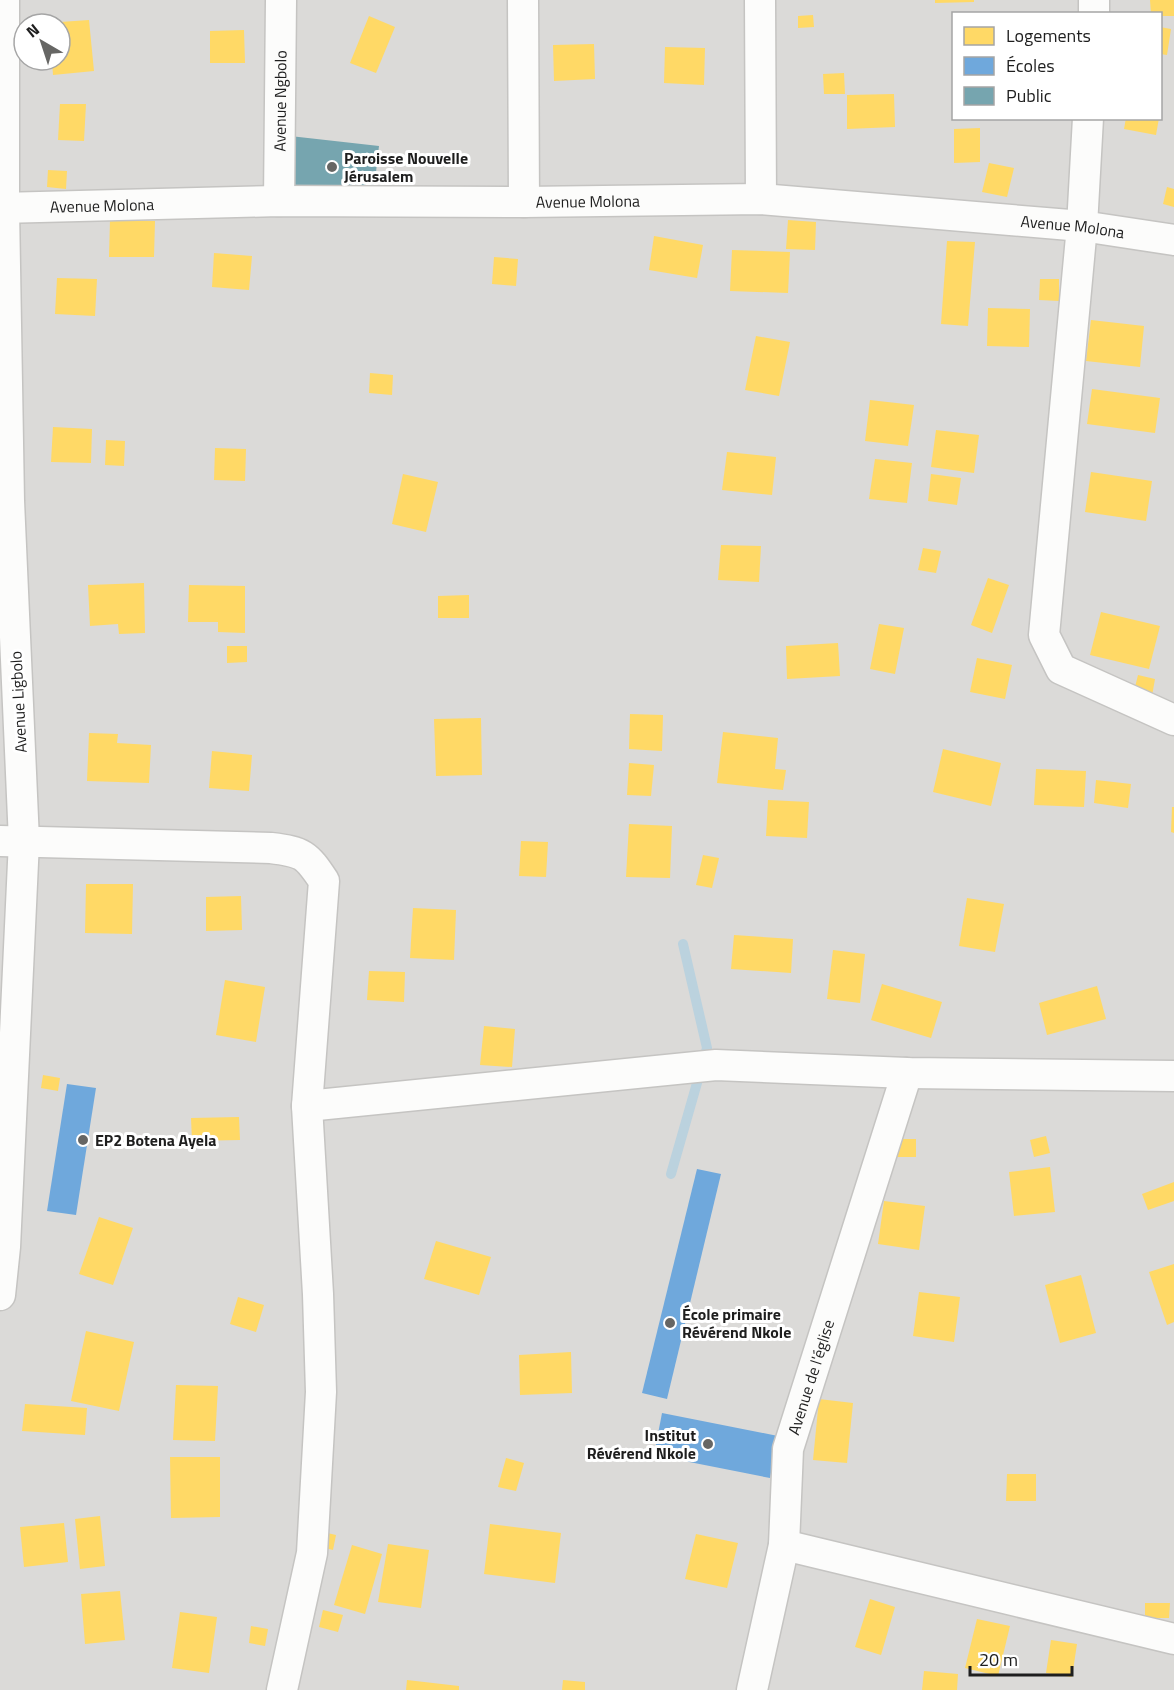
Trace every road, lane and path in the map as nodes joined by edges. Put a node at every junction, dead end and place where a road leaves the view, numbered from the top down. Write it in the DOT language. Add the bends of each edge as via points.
graph roads {
  1 [pos="4,0"];
  2 [pos="281,0"];
  3 [pos="523,0"];
  4 [pos="760,0"];
  5 [pos="1088,120"];
  6 [pos="761,200"];
  7 [pos="279,201"];
  8 [pos="524,202"];
  9 [pos="2,208"];
  10 [pos="1082,226"];
  11 [pos="1174,240"];
  12 [pos="4,501"];
  13 [pos="1174,720"];
  14 [pos="12,841"];
  15 [pos="908,1072"];
  16 [pos="1174,1076"];
  17 [pos="307,1106"];
  18 [pos="3,1247"];
  19 [pos="0,1295"];
  20 [pos="784,1545"];
  21 [pos="1174,1639"];
  22 [pos="282,1690"];
  23 [pos="752,1690"];
  1 -- 9 [label="street, Avenue Ligbolo"];
  2 -- 7 [label="street, Avenue Ngbolo"];
  3 -- 8 [label="street"];
  4 -- 6 [label="street"];
  5 -- 10 [label="street"];
  6 -- 8 [label="street, Avenue Molona"];
  6 -- 10 [label="street, Avenue Molona"];
  7 -- 8 [label="street, Avenue Molona"];
  7 -- 9 [label="street, Avenue Molona"];
  9 -- 12 [label="street, Avenue Ligbolo"];
  10 -- 11 [label="street, Avenue Molona"];
  10 -- 13 [label="street" via="1044,635 1061,669"];
  12 -- 14 [label="street, Avenue Ligbolo"];
  14 -- 17 [label="street" via="271,848 296,851 312,863 324,881"];
  14 -- 18 [label="street, Avenue Ligbolo"];
  15 -- 16 [label="street"];
  15 -- 17 [label="street" via="716,1065"];
  15 -- 20 [label="street, Avenue de l'église" via="788,1449"];
  17 -- 22 [label="street" via="321,1392 312,1553"];
  18 -- 19 [label="street, Avenue Ligbolo"];
  20 -- 21 [label="street"];
  20 -- 23 [label="street, Avenue de l'église"];
}
